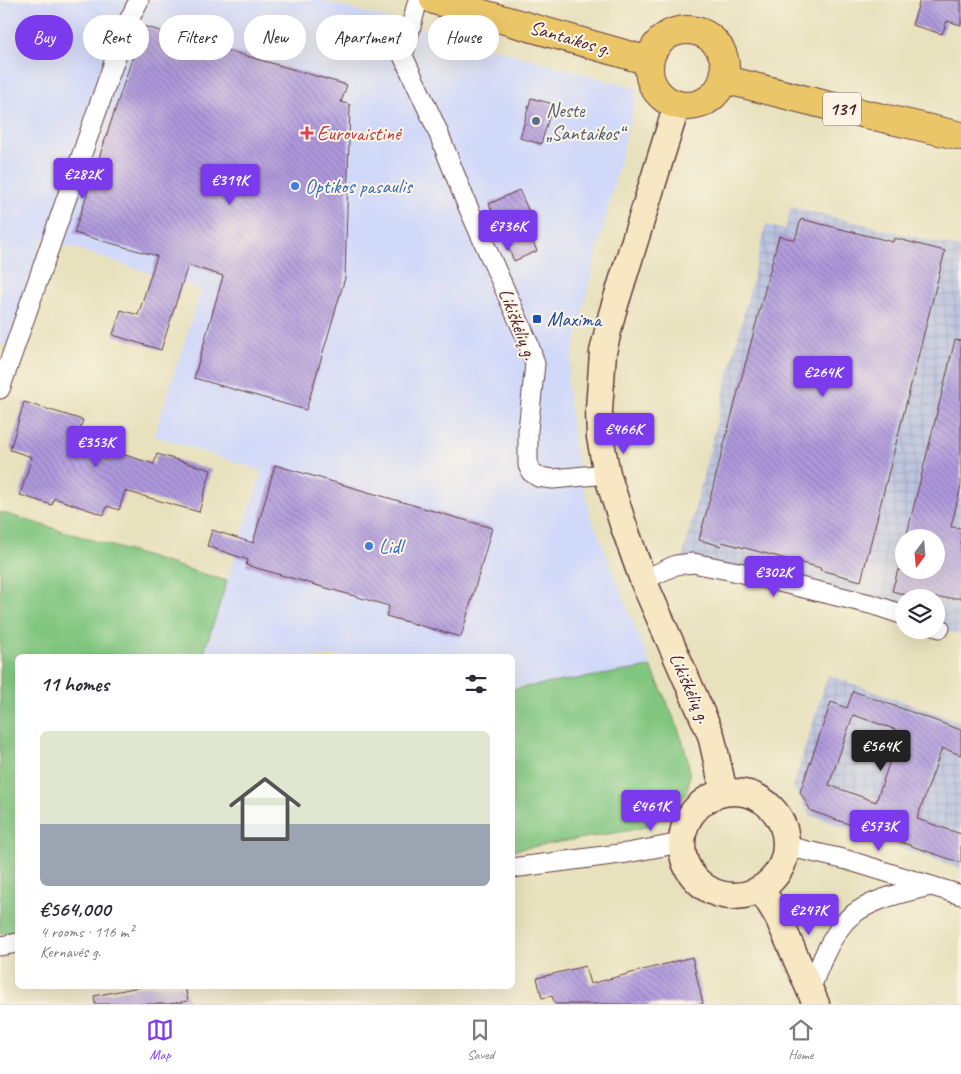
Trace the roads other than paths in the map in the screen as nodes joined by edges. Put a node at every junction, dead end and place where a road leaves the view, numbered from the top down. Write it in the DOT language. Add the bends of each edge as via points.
graph roads {
  1 [pos="139,0"];
  2 [pos="418,0"];
  3 [pos="434,0"];
  4 [pos="649,60"];
  5 [pos="723,80"];
  6 [pos="677,105"];
  7 [pos="961,136"];
  8 [pos="0,389"];
  9 [pos="607,474"];
  10 [pos="643,580"];
  11 [pos="895,612"];
  12 [pos="724,792"];
  13 [pos="681,844"];
  14 [pos="786,846"];
  15 [pos="515,868"];
  16 [pos="933,886"];
  17 [pos="761,889"];
  18 [pos="961,895"];
  19 [pos="15,944"];
  20 [pos="0,946"];
  21 [pos="813,997"];
  1 -- 8 [label="street" via="128,22"];
  2 -- 9 [label="street, Likiškėlių g." via="403,56 532,350 535,364 528,465 538,477 553,479"];
  3 -- 4 [label="main road, Santaikos g."];
  4 -- 5 [label="main road" via="664,38 676,32 696,32 714,42 722,53 725,66"];
  4 -- 6 [label="main road" via="649,75 654,88 664,99"];
  5 -- 6 [label="main road" via="718,90 700,104"];
  5 -- 7 [label="main road, 131"];
  6 -- 9 [label="street, Likiškėlių g." via="623,276 603,352 598,410"];
  9 -- 10 [label="street, Likiškėlių g."];
  10 -- 11 [label="street" via="676,565 693,562"];
  10 -- 12 [label="street, Likiškėlių g." via="711,735"];
  12 -- 13 [label="street" via="708,798 694,810 684,826"];
  12 -- 14 [label="street" via="743,792 761,799 775,812 784,828"];
  13 -- 15 [label="street"];
  13 -- 17 [label="street" via="684,862 693,878 708,890 725,896 744,896"];
  14 -- 16 [label="street" via="847,860"];
  14 -- 17 [label="street" via="783,863 774,878"];
  16 -- 18 [label="street"];
  16 -- 21 [label="street" via="894,894 865,907 844,923 823,955"];
  17 -- 21 [label="street" via="778,917"];
  19 -- 20 [label="street"];
}
